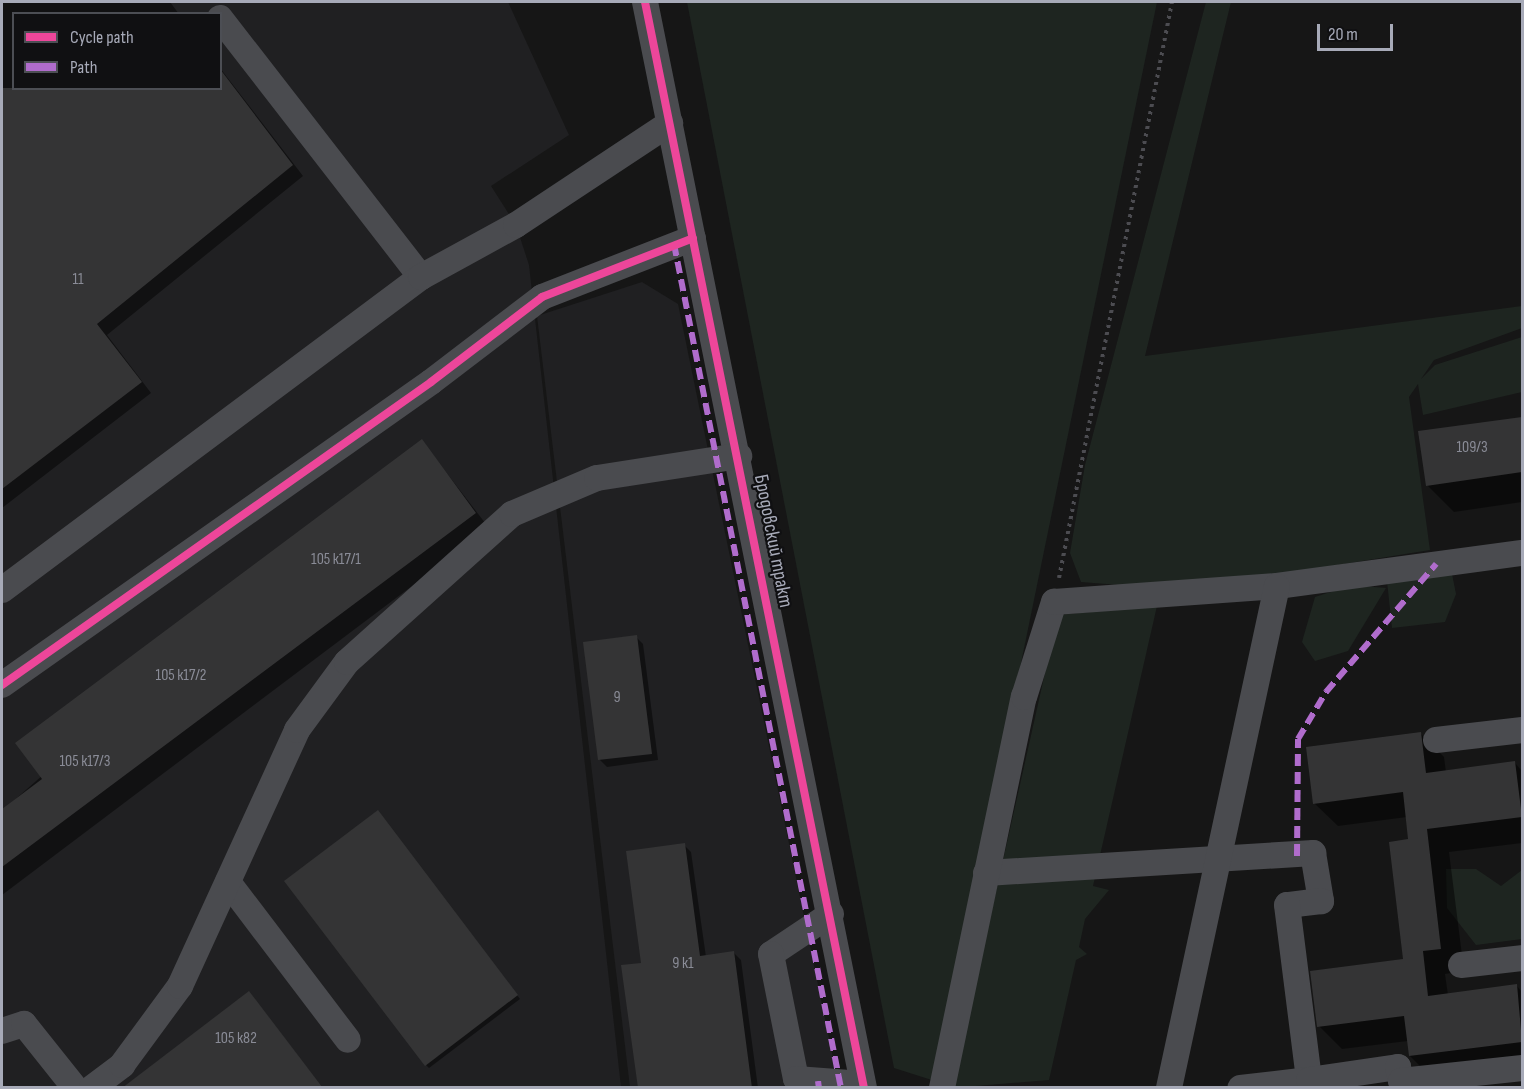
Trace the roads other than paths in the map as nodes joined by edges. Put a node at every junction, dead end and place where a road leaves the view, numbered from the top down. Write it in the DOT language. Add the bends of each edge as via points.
graph roads {
  1 [pos="645,2"];
  2 [pos="222,21"];
  3 [pos="670,123"];
  4 [pos="693,238"];
  5 [pos="421,277"];
  6 [pos="739,456"];
  7 [pos="1522,553"];
  8 [pos="1277,586"];
  9 [pos="2,590"];
  10 [pos="2,685"];
  11 [pos="1522,729"];
  12 [pos="1436,740"];
  13 [pos="1215,862"];
  14 [pos="986,873"];
  15 [pos="228,882"];
  16 [pos="831,914"];
  17 [pos="1522,958"];
  18 [pos="1461,965"];
  19 [pos="2,1031"];
  20 [pos="348,1040"];
  21 [pos="1522,1068"];
  22 [pos="1309,1080"];
  23 [pos="864,1086"];
  24 [pos="75,1088"];
  25 [pos="92,1088"];
  26 [pos="942,1088"];
  27 [pos="1169,1088"];
  28 [pos="1240,1088"];
  1 -- 3 [label="street, Бродовский тракт"];
  2 -- 5 [label="street"];
  3 -- 4 [label="street, Бродовский тракт"];
  3 -- 5 [label="street" via="516,225"];
  4 -- 6 [label="street, Бродовский тракт"];
  4 -- 10 [label="street" via="542,297 431,382"];
  5 -- 9 [label="street"];
  6 -- 15 [label="street" via="597,478 512,514 347,662 297,730"];
  6 -- 16 [label="street, Бродовский тракт"];
  7 -- 8 [label="street"];
  8 -- 13 [label="street"];
  8 -- 14 [label="street" via="1054,602 1024,697"];
  11 -- 12 [label="street"];
  13 -- 14 [label="street"];
  13 -- 22 [label="street" via="1313,854 1321,901 1287,905"];
  13 -- 27 [label="street"];
  14 -- 26 [label="street"];
  15 -- 20 [label="street"];
  15 -- 25 [label="street" via="180,986 122,1065"];
  16 -- 23 [label="street, Бродовский тракт"];
  16 -- 23 [label="street" via="771,954 796,1079"];
  17 -- 18 [label="street"];
  19 -- 24 [label="street" via="24,1024"];
  21 -- 22 [label="street" via="1401,1081 1398,1066"];
  22 -- 28 [label="street"];
}
